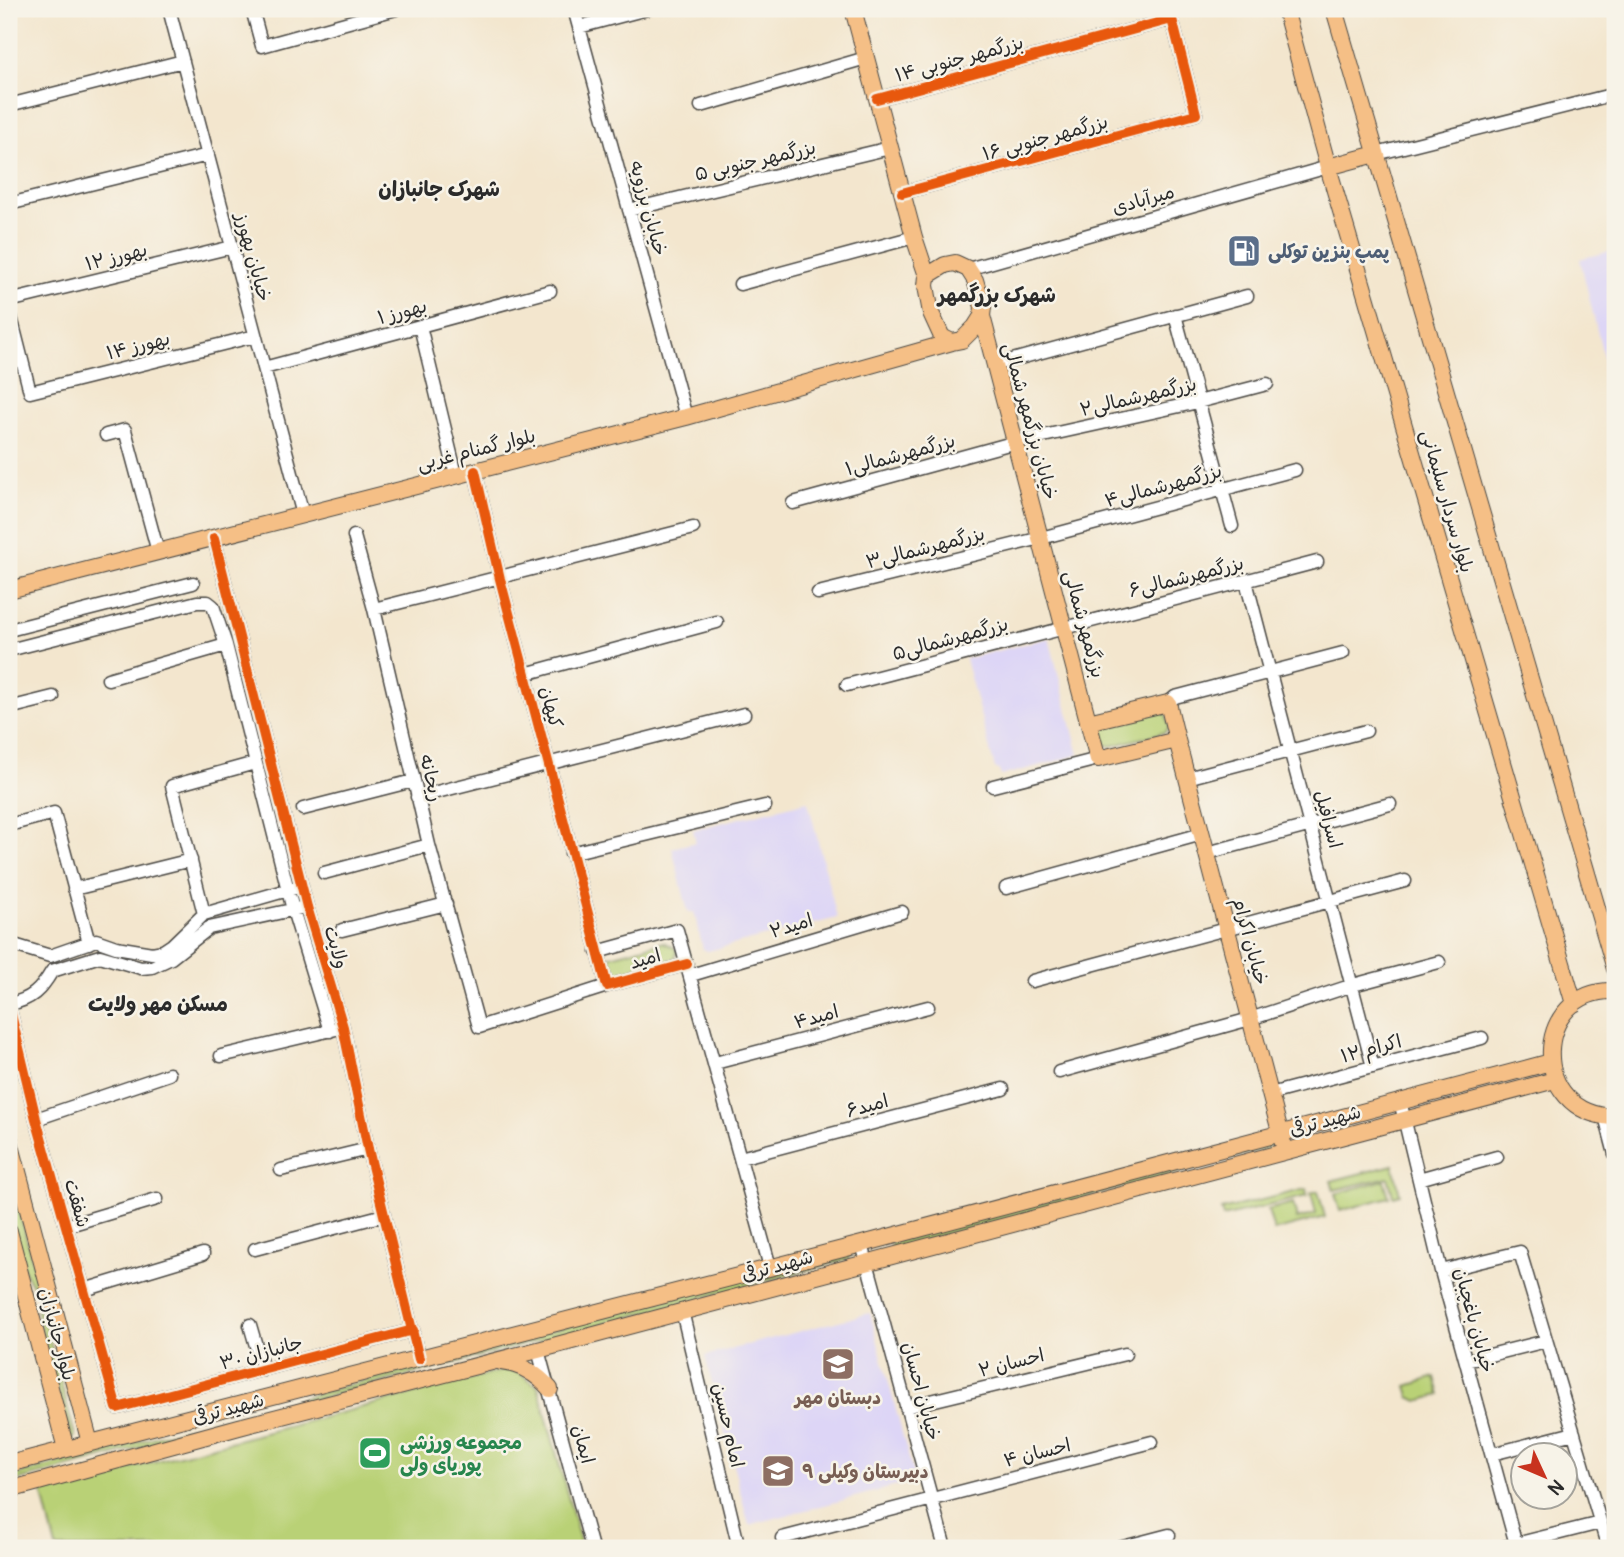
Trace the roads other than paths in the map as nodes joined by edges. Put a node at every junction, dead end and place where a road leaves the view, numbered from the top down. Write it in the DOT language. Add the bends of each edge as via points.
graph roads {
  1 [pos="169,9"];
  2 [pos="252,9"];
  3 [pos="397,9"];
  4 [pos="574,9"];
  5 [pos="647,9"];
  6 [pos="853,9"];
  7 [pos="1285,9"];
  8 [pos="1334,9"];
  9 [pos="579,27"];
  10 [pos="866,58"];
  11 [pos="183,61"];
  12 [pos="1615,94"];
  13 [pos="877,99"];
  14 [pos="9,105"];
  15 [pos="701,106"];
  16 [pos="1196,114"];
  17 [pos="890,148"];
  18 [pos="1376,153"];
  19 [pos="208,155"];
  20 [pos="1328,167"];
  21 [pos="902,193"];
  22 [pos="9,204"];
  23 [pos="629,210"];
  24 [pos="914,237"];
  25 [pos="232,247"];
  26 [pos="968,269"];
  27 [pos="927,276"];
  28 [pos="740,284"];
  29 [pos="550,291"];
  30 [pos="1247,296"];
  31 [pos="9,301"];
  32 [pos="9,309"];
  33 [pos="1175,315"];
  34 [pos="982,316"];
  35 [pos="420,326"];
  36 [pos="256,336"];
  37 [pos="957,341"];
  38 [pos="994,365"];
  39 [pos="264,368"];
  40 [pos="1267,384"];
  41 [pos="1198,402"];
  42 [pos="686,418"];
  43 [pos="106,435"];
  44 [pos="1016,442"];
  45 [pos="1295,470"];
  46 [pos="475,471"];
  47 [pos="457,475"];
  48 [pos="1222,489"];
  49 [pos="793,503"];
  50 [pos="303,515"];
  51 [pos="1232,526"];
  52 [pos="693,528"];
  53 [pos="354,536"];
  54 [pos="214,538"];
  55 [pos="1041,538"];
  56 [pos="158,552"];
  57 [pos="1317,562"];
  58 [pos="500,579"];
  59 [pos="1246,581"];
  60 [pos="193,583"];
  61 [pos="9,590"];
  62 [pos="818,593"];
  63 [pos="374,609"];
  64 [pos="717,622"];
  65 [pos="1064,627"];
  66 [pos="9,629"];
  67 [pos="226,645"];
  68 [pos="9,650"];
  69 [pos="1343,653"];
  70 [pos="1270,673"];
  71 [pos="525,674"];
  72 [pos="108,679"];
  73 [pos="847,685"];
  74 [pos="53,697"];
  75 [pos="1168,703"];
  76 [pos="9,708"];
  77 [pos="744,715"];
  78 [pos="1088,722"];
  79 [pos="1366,731"];
  80 [pos="1177,740"];
  81 [pos="1291,751"];
  82 [pos="1098,759"];
  83 [pos="256,763"];
  84 [pos="548,764"];
  85 [pos="1187,778"];
  86 [pos="413,781"];
  87 [pos="993,786"];
  88 [pos="417,797"];
  89 [pos="1390,804"];
  90 [pos="765,806"];
  91 [pos="303,808"];
  92 [pos="9,825"];
  93 [pos="1311,826"];
  94 [pos="1202,834"];
  95 [pos="429,845"];
  96 [pos="572,853"];
  97 [pos="1207,853"];
  98 [pos="191,860"];
  99 [pos="324,873"];
  100 [pos="1405,880"];
  101 [pos="302,886"];
  102 [pos="1006,888"];
  103 [pos="74,889"];
  104 [pos="288,890"];
  105 [pos="1331,901"];
  106 [pos="446,904"];
  107 [pos="307,906"];
  108 [pos="293,910"];
  109 [pos="902,912"];
  110 [pos="205,914"];
  111 [pos="1225,928"];
  112 [pos="342,930"];
  113 [pos="89,943"];
  114 [pos="9,947"];
  115 [pos="597,952"];
  116 [pos="1438,962"];
  117 [pos="689,969"];
  118 [pos="1615,969"];
  119 [pos="1032,981"];
  120 [pos="1353,985"];
  121 [pos="607,986"];
  122 [pos="1615,991"];
  123 [pos="1574,1004"];
  124 [pos="9,1005"];
  125 [pos="928,1007"];
  126 [pos="1250,1019"];
  127 [pos="479,1027"];
  128 [pos="336,1029"];
  129 [pos="1482,1038"];
  130 [pos="221,1056"];
  131 [pos="1550,1060"];
  132 [pos="715,1063"];
  133 [pos="1373,1067"];
  134 [pos="1059,1072"];
  135 [pos="169,1074"];
  136 [pos="1555,1080"];
  137 [pos="1003,1090"];
  138 [pos="1270,1094"];
  139 [pos="1400,1101"];
  140 [pos="1610,1117"];
  141 [pos="36,1119"];
  142 [pos="1405,1121"];
  143 [pos="1281,1133"];
  144 [pos="9,1138"];
  145 [pos="368,1149"];
  146 [pos="1286,1152"];
  147 [pos="1615,1153"];
  148 [pos="1497,1157"];
  149 [pos="740,1158"];
  150 [pos="281,1170"];
  151 [pos="1419,1179"];
  152 [pos="157,1199"];
  153 [pos="384,1215"];
  154 [pos="66,1226"];
  155 [pos="9,1231"];
  156 [pos="862,1244"];
  157 [pos="255,1248"];
  158 [pos="203,1254"];
  159 [pos="867,1262"];
  160 [pos="770,1267"];
  161 [pos="1441,1271"];
  162 [pos="84,1290"];
  163 [pos="50,1295"];
  164 [pos="27,1300"];
  165 [pos="682,1311"];
  166 [pos="250,1325"];
  167 [pos="413,1330"];
  168 [pos="1546,1341"];
  169 [pos="538,1350"];
  170 [pos="1125,1354"];
  171 [pos="419,1359"];
  172 [pos="492,1361"];
  173 [pos="1466,1362"];
  174 [pos="263,1370"];
  175 [pos="550,1389"];
  176 [pos="232,1407"];
  177 [pos="906,1407"];
  178 [pos="117,1408"];
  179 [pos="239,1427"];
  180 [pos="1574,1433"];
  181 [pos="1152,1442"];
  182 [pos="90,1443"];
  183 [pos="66,1449"];
  184 [pos="1492,1454"];
  185 [pos="9,1464"];
  186 [pos="9,1490"];
  187 [pos="931,1499"];
  188 [pos="1600,1523"];
  189 [pos="1169,1535"];
  190 [pos="782,1538"];
  191 [pos="1517,1546"];
  192 [pos="593,1548"];
  193 [pos="739,1548"];
  194 [pos="945,1548"];
  195 [pos="1119,1548"];
  196 [pos="1500,1548"];
  197 [pos="1608,1548"];
  1 -- 11 [label="street, خیابان بهورز"];
  2 -- 3 [label="street" via="262,46"];
  4 -- 9 [label="street, خیابان برزویه"];
  5 -- 9 [label="street"];
  6 -- 10 [label="main road"];
  7 -- 20 [label="main road, بلوار سردار سلیمانی"];
  8 -- 18 [label="main road, بلوار سردار سلیمانی"];
  9 -- 23 [label="street, خیابان برزویه"];
  10 -- 13 [label="main road"];
  10 -- 15 [label="street"];
  11 -- 14 [label="street"];
  11 -- 19 [label="street, خیابان بهورز"];
  12 -- 18 [label="street"];
  13 -- 16 [label="street, بزرگمهر جنوبی ۱۴" via="1172,19"];
  13 -- 17 [label="main road"];
  16 -- 21 [label="street, بزرگمهر جنوبی ۱۶"];
  17 -- 21 [label="main road"];
  17 -- 23 [label="street, بزرگمهر جنوبی ۵"];
  18 -- 20 [label="main road"];
  18 -- 118 [label="main road, بلوار سردار سلیمانی"];
  19 -- 22 [label="street"];
  19 -- 25 [label="street, خیابان بهورز"];
  20 -- 26 [label="street, میرآبادی"];
  20 -- 123 [label="main road, بلوار سردار سلیمانی"];
  21 -- 24 [label="main road"];
  23 -- 42 [label="street, خیابان برزویه"];
  24 -- 27 [label="main road"];
  24 -- 28 [label="street"];
  25 -- 31 [label="street, بهورز ۱۲"];
  25 -- 36 [label="street, خیابان بهورز"];
  26 -- 27 [label="main road" via="955,263"];
  26 -- 34 [label="main road" via="975,280"];
  27 -- 37 [label="main road" via="936,326 943,337"];
  29 -- 35 [label="street, بهورز ۱"];
  30 -- 33 [label="street"];
  32 -- 36 [label="street, بهورز ۱۴" via="30,392"];
  33 -- 38 [label="street"];
  33 -- 41 [label="street"];
  34 -- 37 [label="main road"];
  34 -- 38 [label="main road, خیابان بزرگمهر شمالی"];
  35 -- 39 [label="street, بهورز ۱"];
  35 -- 47 [label="street"];
  36 -- 39 [label="street, خیابان بهورز"];
  37 -- 38 [label="main road" via="982,350"];
  37 -- 42 [label="main road, بلوار گمنام غربی"];
  38 -- 44 [label="main road, خیابان بزرگمهر شمالی"];
  39 -- 50 [label="street, خیابان بهورز"];
  40 -- 41 [label="street, بزرگمهرشمالی۲"];
  41 -- 44 [label="street, بزرگمهرشمالی۲"];
  41 -- 48 [label="street"];
  42 -- 46 [label="main road, بلوار گمنام غربی"];
  43 -- 56 [label="street" via="125,430"];
  44 -- 49 [label="street, بزرگمهرشمالی۱"];
  44 -- 55 [label="main road, خیابان بزرگمهر شمالی"];
  45 -- 48 [label="street, بزرگمهرشمالی۴"];
  46 -- 47 [label="main road, بلوار گمنام غربی"];
  46 -- 58 [label="street, کیهان"];
  47 -- 50 [label="main road, بلوار گمنام غربی"];
  48 -- 51 [label="street"];
  48 -- 55 [label="street, بزرگمهرشمالی۴"];
  50 -- 54 [label="main road, بلوار گمنام غربی"];
  52 -- 58 [label="street"];
  53 -- 63 [label="street, ریحانه"];
  54 -- 56 [label="main road, بلوار گمنام غربی"];
  54 -- 101 [label="street, ولایت"];
  55 -- 62 [label="street, بزرگمهرشمالی۳"];
  55 -- 65 [label="main road, بزرگمهر شمالی"];
  56 -- 61 [label="main road, بلوار گمنام غربی"];
  57 -- 59 [label="street, بزرگمهرشمالی۶"];
  58 -- 63 [label="street"];
  58 -- 71 [label="street, کیهان"];
  59 -- 65 [label="street, بزرگمهرشمالی۶"];
  59 -- 70 [label="street, اسرافیل"];
  60 -- 66 [label="street"];
  63 -- 86 [label="street, ریحانه"];
  64 -- 71 [label="street"];
  65 -- 73 [label="street, بزرگمهرشمالی۵"];
  65 -- 78 [label="main road, بزرگمهر شمالی"];
  67 -- 68 [label="street" via="217,611 208,602 197,602"];
  67 -- 72 [label="street"];
  67 -- 83 [label="street"];
  69 -- 70 [label="street"];
  70 -- 75 [label="street" via="1175,697"];
  70 -- 81 [label="street, اسرافیل"];
  71 -- 84 [label="street, کیهان"];
  74 -- 76 [label="street"];
  75 -- 78 [label="main road"];
  75 -- 80 [label="main road, خیابان اکرام"];
  77 -- 84 [label="street"];
  78 -- 82 [label="main road"];
  79 -- 81 [label="street"];
  80 -- 82 [label="main road"];
  80 -- 85 [label="main road, خیابان اکرام"];
  81 -- 85 [label="street"];
  81 -- 93 [label="street, اسرافیل"];
  82 -- 87 [label="street"];
  83 -- 98 [label="street" via="172,786"];
  83 -- 104 [label="street"];
  84 -- 88 [label="street"];
  84 -- 96 [label="street, کیهان"];
  85 -- 94 [label="main road, خیابان اکرام"];
  86 -- 88 [label="street, ریحانه"];
  86 -- 91 [label="street"];
  88 -- 95 [label="street, ریحانه"];
  89 -- 93 [label="street"];
  90 -- 96 [label="street"];
  92 -- 103 [label="street" via="54,813"];
  93 -- 97 [label="street"];
  93 -- 105 [label="street, اسرافیل"];
  94 -- 97 [label="main road, خیابان اکرام"];
  94 -- 102 [label="street"];
  95 -- 99 [label="street"];
  95 -- 106 [label="street, ریحانه"];
  96 -- 115 [label="street, کیهان"];
  97 -- 111 [label="main road, خیابان اکرام"];
  98 -- 103 [label="street"];
  98 -- 110 [label="street"];
  100 -- 105 [label="street"];
  101 -- 104 [label="street"];
  101 -- 107 [label="street, ولایت"];
  103 -- 113 [label="street"];
  104 -- 108 [label="street"];
  104 -- 110 [label="street"];
  105 -- 111 [label="street"];
  105 -- 120 [label="street, اسرافیل"];
  106 -- 112 [label="street"];
  106 -- 127 [label="street, ریحانه"];
  107 -- 108 [label="street"];
  107 -- 128 [label="street, ولایت"];
  108 -- 124 [label="street" via="209,928 152,967 100,956 52,971 32,996"];
  108 -- 128 [label="street"];
  109 -- 117 [label="street, امید۲"];
  110 -- 113 [label="street" via="163,951 144,953 96,940"];
  111 -- 119 [label="street"];
  111 -- 126 [label="main road, خیابان اکرام"];
  113 -- 114 [label="street" via="50,956"];
  115 -- 117 [label="street, امید" via="677,930"];
  115 -- 121 [label="street"];
  116 -- 120 [label="street"];
  117 -- 121 [label="street, امید"];
  117 -- 132 [label="street, امید"];
  120 -- 126 [label="street"];
  120 -- 133 [label="street, اسرافیل"];
  121 -- 127 [label="street, امید"];
  122 -- 123 [label="main road" via="1596,993"];
  123 -- 131 [label="main road" via="1559,1020 1551,1039"];
  124 -- 141 [label="street, شفقت"];
  125 -- 132 [label="street, امید۴"];
  126 -- 134 [label="street"];
  126 -- 138 [label="main road, خیابان اکرام"];
  128 -- 130 [label="street"];
  128 -- 145 [label="street, ولایت"];
  129 -- 133 [label="street, اکرام ۱۲"];
  131 -- 136 [label="main road"];
  131 -- 139 [label="main road, شهید ترقی"];
  132 -- 149 [label="street, امید"];
  133 -- 138 [label="street, اکرام ۱۲"];
  135 -- 141 [label="street"];
  136 -- 140 [label="main road" via="1567,1098 1584,1110"];
  136 -- 142 [label="main road, شهید ترقی"];
  137 -- 149 [label="street, امید۶"];
  138 -- 143 [label="main road, خیابان اکرام"];
  139 -- 142 [label="street, خیابان باغچبان"];
  139 -- 143 [label="main road, شهید ترقی"];
  140 -- 147 [label="street"];
  141 -- 154 [label="street, شفقت"];
  142 -- 146 [label="main road, شهید ترقی"];
  142 -- 151 [label="street, خیابان باغچبان"];
  143 -- 146 [label="main road, خیابان اکرام"];
  143 -- 156 [label="main road, شهید ترقی"];
  144 -- 163 [label="main road, بلوار جانبازان"];
  145 -- 150 [label="street"];
  145 -- 153 [label="street, ولایت"];
  146 -- 159 [label="main road, شهید ترقی"];
  148 -- 151 [label="street"];
  149 -- 160 [label="street, امید"];
  151 -- 161 [label="street, خیابان باغچبان"];
  152 -- 154 [label="street"];
  153 -- 157 [label="street"];
  153 -- 167 [label="street, ولایت"];
  154 -- 162 [label="street, شفقت"];
  155 -- 164 [label="main road, بلوار جانبازان"];
  156 -- 159 [label="street, خیابان احسان"];
  156 -- 160 [label="main road, شهید ترقی"];
  158 -- 162 [label="street"];
  159 -- 165 [label="main road, شهید ترقی"];
  159 -- 177 [label="street, خیابان احسان"];
  160 -- 171 [label="main road, شهید ترقی"];
  161 -- 168 [label="street" via="1520,1252"];
  161 -- 173 [label="street, خیابان باغچبان"];
  162 -- 178 [label="street, شفقت"];
  163 -- 164 [label="main road"];
  163 -- 182 [label="main road, بلوار جانبازان"];
  164 -- 183 [label="main road, بلوار جانبازان"];
  165 -- 169 [label="main road, شهید ترقی"];
  165 -- 193 [label="street, امام حسین"];
  166 -- 174 [label="street"];
  167 -- 171 [label="street, ولایت"];
  167 -- 174 [label="street, جانبازان ۳۰"];
  168 -- 173 [label="street"];
  168 -- 180 [label="street"];
  169 -- 172 [label="main road, شهید ترقی"];
  169 -- 175 [label="street, ایمان"];
  170 -- 177 [label="street, احسان ۲"];
  171 -- 176 [label="main road, شهید ترقی"];
  172 -- 175 [label="main road" via="520,1366"];
  172 -- 179 [label="main road, شهید ترقی"];
  173 -- 184 [label="street, خیابان باغچبان"];
  174 -- 178 [label="street, جانبازان ۳۰"];
  175 -- 192 [label="street, ایمان"];
  176 -- 179 [label="main road"];
  176 -- 182 [label="main road, شهید ترقی"];
  177 -- 187 [label="street, خیابان احسان"];
  179 -- 186 [label="main road, شهید ترقی"];
  180 -- 184 [label="street"];
  180 -- 188 [label="street"];
  181 -- 187 [label="street, احسان ۴"];
  182 -- 183 [label="main road, شهید ترقی"];
  183 -- 185 [label="main road, شهید ترقی"];
  184 -- 191 [label="street, خیابان باغچبان"];
  187 -- 190 [label="street, احسان ۴"];
  187 -- 194 [label="street, خیابان احسان"];
  188 -- 191 [label="street"];
  188 -- 197 [label="street"];
  189 -- 195 [label="street"];
  191 -- 196 [label="street"];
}
